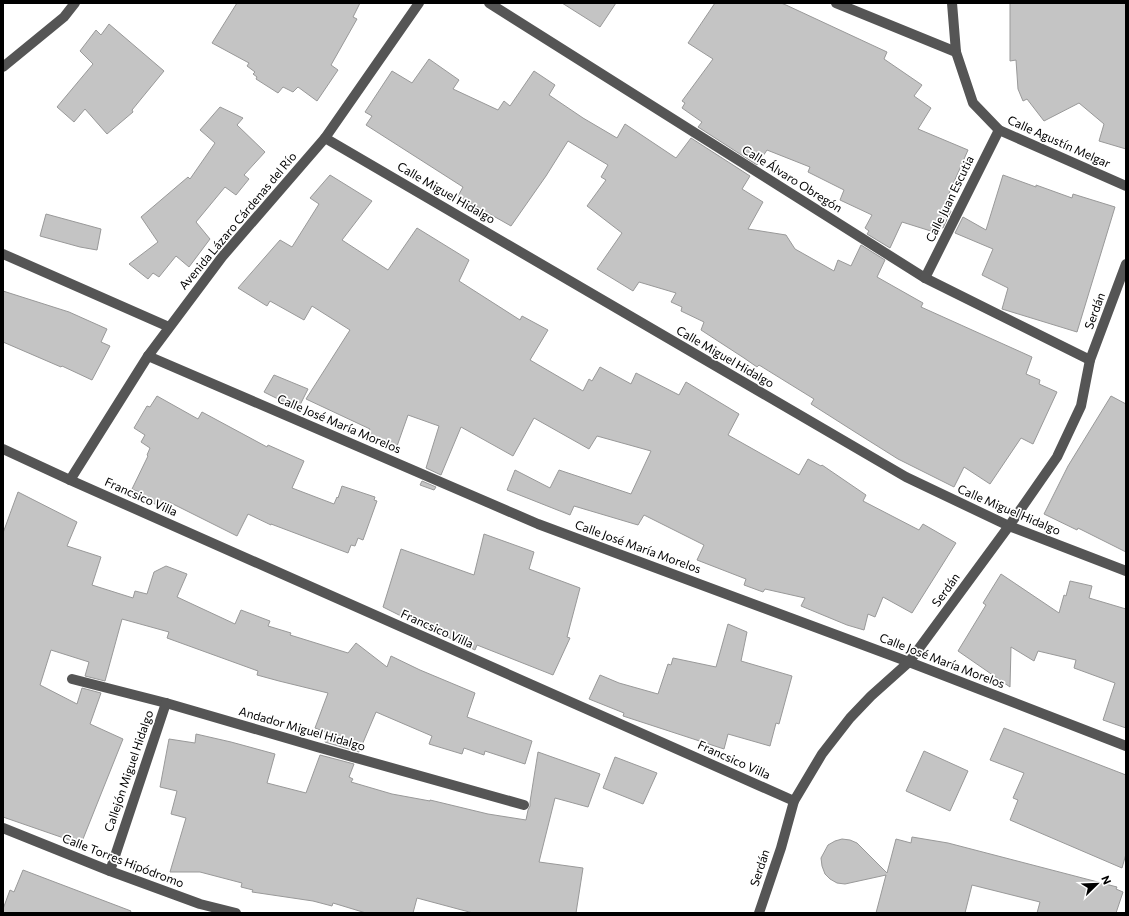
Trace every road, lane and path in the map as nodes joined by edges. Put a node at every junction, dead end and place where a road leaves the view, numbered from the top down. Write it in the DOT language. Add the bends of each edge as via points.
graph roads {
  1 [pos="75,3"];
  2 [pos="419,3"];
  3 [pos="489,3"];
  4 [pos="836,3"];
  5 [pos="952,3"];
  6 [pos="956,52"];
  7 [pos="3,67"];
  8 [pos="999,130"];
  9 [pos="325,138"];
  10 [pos="1126,186"];
  11 [pos="3,254"];
  12 [pos="1126,264"];
  13 [pos="925,278"];
  14 [pos="169,327"];
  15 [pos="148,356"];
  16 [pos="1090,360"];
  17 [pos="3,449"];
  18 [pos="70,480"];
  19 [pos="1009,526"];
  20 [pos="1126,571"];
  21 [pos="909,662"];
  22 [pos="72,679"];
  23 [pos="166,703"];
  24 [pos="1126,746"];
  25 [pos="794,801"];
  26 [pos="524,805"];
  27 [pos="3,828"];
  28 [pos="110,871"];
  29 [pos="199,909"];
  30 [pos="236,913"];
  31 [pos="759,913"];
  1 -- 7 [label="street" via="64,17"];
  2 -- 9 [label="street, Avenida Lázaro Cárdenas del Río"];
  3 -- 13 [label="street, Calle Álvaro Obregón"];
  4 -- 6 [label="street"];
  5 -- 6 [label="street"];
  6 -- 8 [label="street, Calle Agustín Melgar" via="973,103"];
  8 -- 10 [label="street, Calle Agustín Melgar"];
  8 -- 13 [label="street, Calle Juan Escutia"];
  9 -- 14 [label="street, Avenida Lázaro Cárdenas del Río" via="222,257"];
  9 -- 19 [label="street, Calle Miguel Hidalgo" via="906,477"];
  11 -- 14 [label="street"];
  12 -- 16 [label="street, Serdán"];
  13 -- 16 [label="street, Calle Álvaro Obregón"];
  14 -- 15 [label="street, Avenida Lázaro Cárdenas del Río"];
  15 -- 18 [label="street, Avenida Lázaro Cárdenas del Río"];
  15 -- 21 [label="street, Calle José María Morelos" via="538,524"];
  16 -- 19 [label="street, Serdán" via="1080,406 1057,457"];
  17 -- 18 [label="street, Francsico Villa"];
  18 -- 25 [label="street, Francsico Villa"];
  19 -- 20 [label="street, Calle Miguel Hidalgo"];
  19 -- 21 [label="street, Serdán"];
  21 -- 24 [label="street, Calle José María Morelos"];
  21 -- 25 [label="street, Serdán" via="850,718 822,754"];
  22 -- 23 [label="street, Andador Miguel Hidalgo"];
  23 -- 26 [label="street, Andador Miguel Hidalgo"];
  23 -- 28 [label="street, Callejón Miguel Hidalgo"];
  25 -- 31 [label="street, Serdán"];
  27 -- 28 [label="street, Calle Torres Hipódromo"];
  28 -- 29 [label="street, Calle Torres Hipódromo"];
  29 -- 30 [label="street, Calle Torres Hipódromo"];
}
